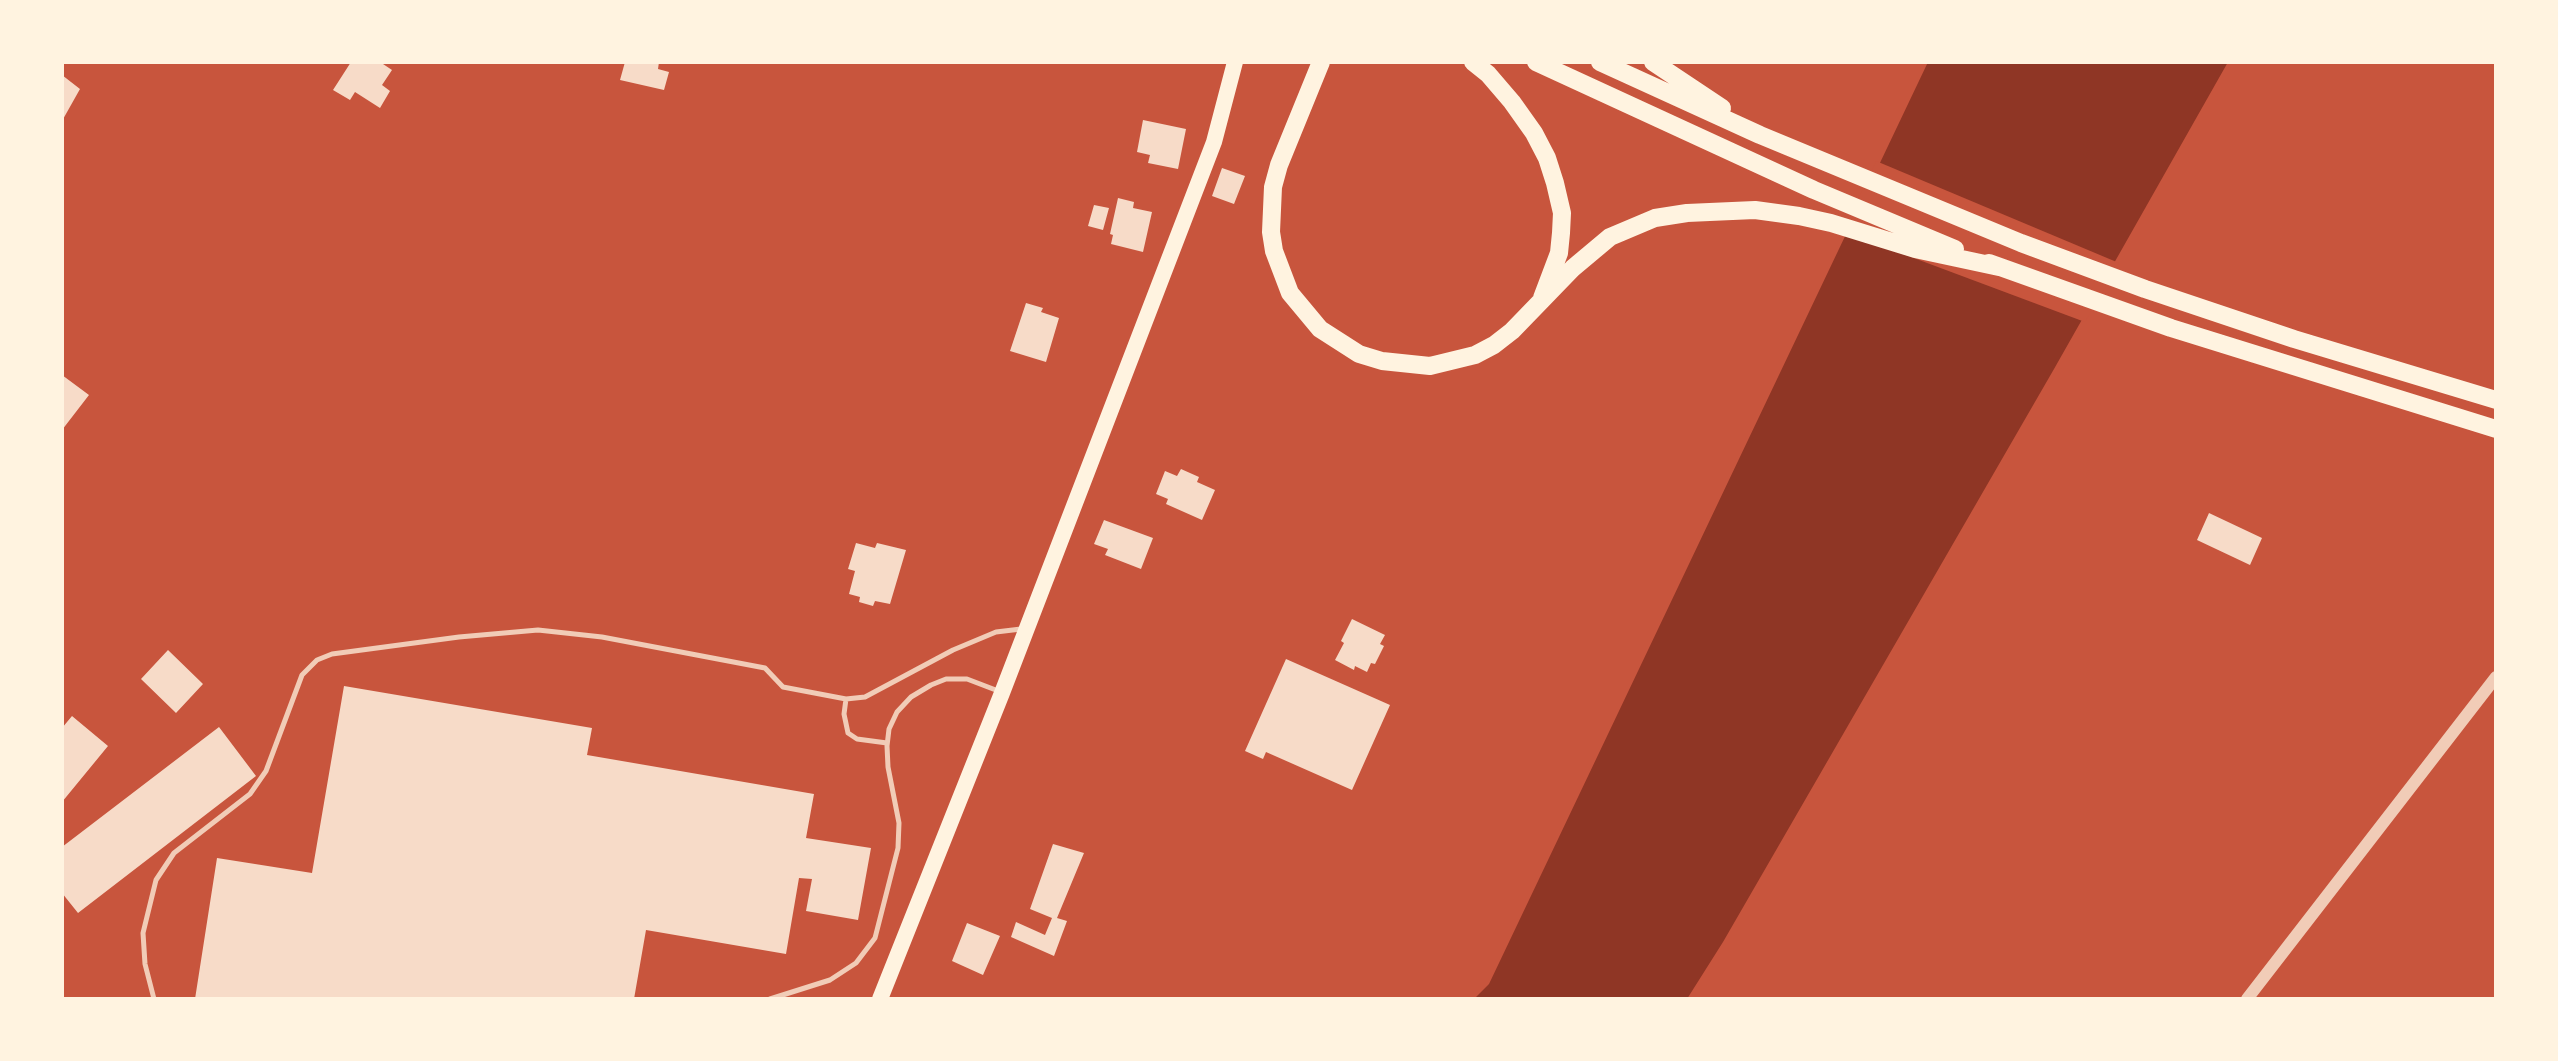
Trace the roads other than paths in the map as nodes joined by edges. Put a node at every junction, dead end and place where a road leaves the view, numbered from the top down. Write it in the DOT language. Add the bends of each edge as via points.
graph roads {
  1 [pos="1235,62"];
  2 [pos="1321,62"];
  3 [pos="1473,62"];
  4 [pos="1536,62"];
  5 [pos="1600,62"];
  6 [pos="1653,62"];
  7 [pos="1760,135"];
  8 [pos="1999,267"];
  9 [pos="1539,305"];
  10 [pos="2496,400"];
  11 [pos="2496,429"];
  12 [pos="1026,629"];
  13 [pos="2496,677"];
  14 [pos="1002,693"];
  15 [pos="846,699"];
  16 [pos="887,743"];
  17 [pos="154,999"];
  18 [pos="770,999"];
  19 [pos="880,999"];
  20 [pos="2247,999"];
  1 -- 12 [label="main road" via="1214,142"];
  2 -- 9 [label="highway" via="1279,165 1271,210 1280,272 1304,313 1359,354 1430,366 1494,345"];
  3 -- 9 [label="highway" via="1534,133 1555,183 1562,213 1559,253"];
  4 -- 8 [label="highway"];
  5 -- 7 [label="highway"];
  6 -- 7 [label="highway"];
  7 -- 10 [label="highway" via="2131,284"];
  8 -- 9 [label="highway" via="1799,216 1719,210 1634,225 1601,244"];
  8 -- 11 [label="highway" via="2171,328"];
  12 -- 14 [label="main road"];
  12 -- 15 [label="lane" via="996,632 865,697"];
  13 -- 20 [label="street"];
  14 -- 16 [label="lane" via="967,679 931,685 897,712"];
  14 -- 19 [label="main road"];
  15 -- 16 [label="lane" via="848,733"];
  15 -- 17 [label="lane" via="783,687 765,668 538,630 317,660 302,675 266,771 250,794 174,853 156,880 143,933"];
  16 -- 18 [label="lane" via="898,848 875,938 856,963 830,980"];
}
